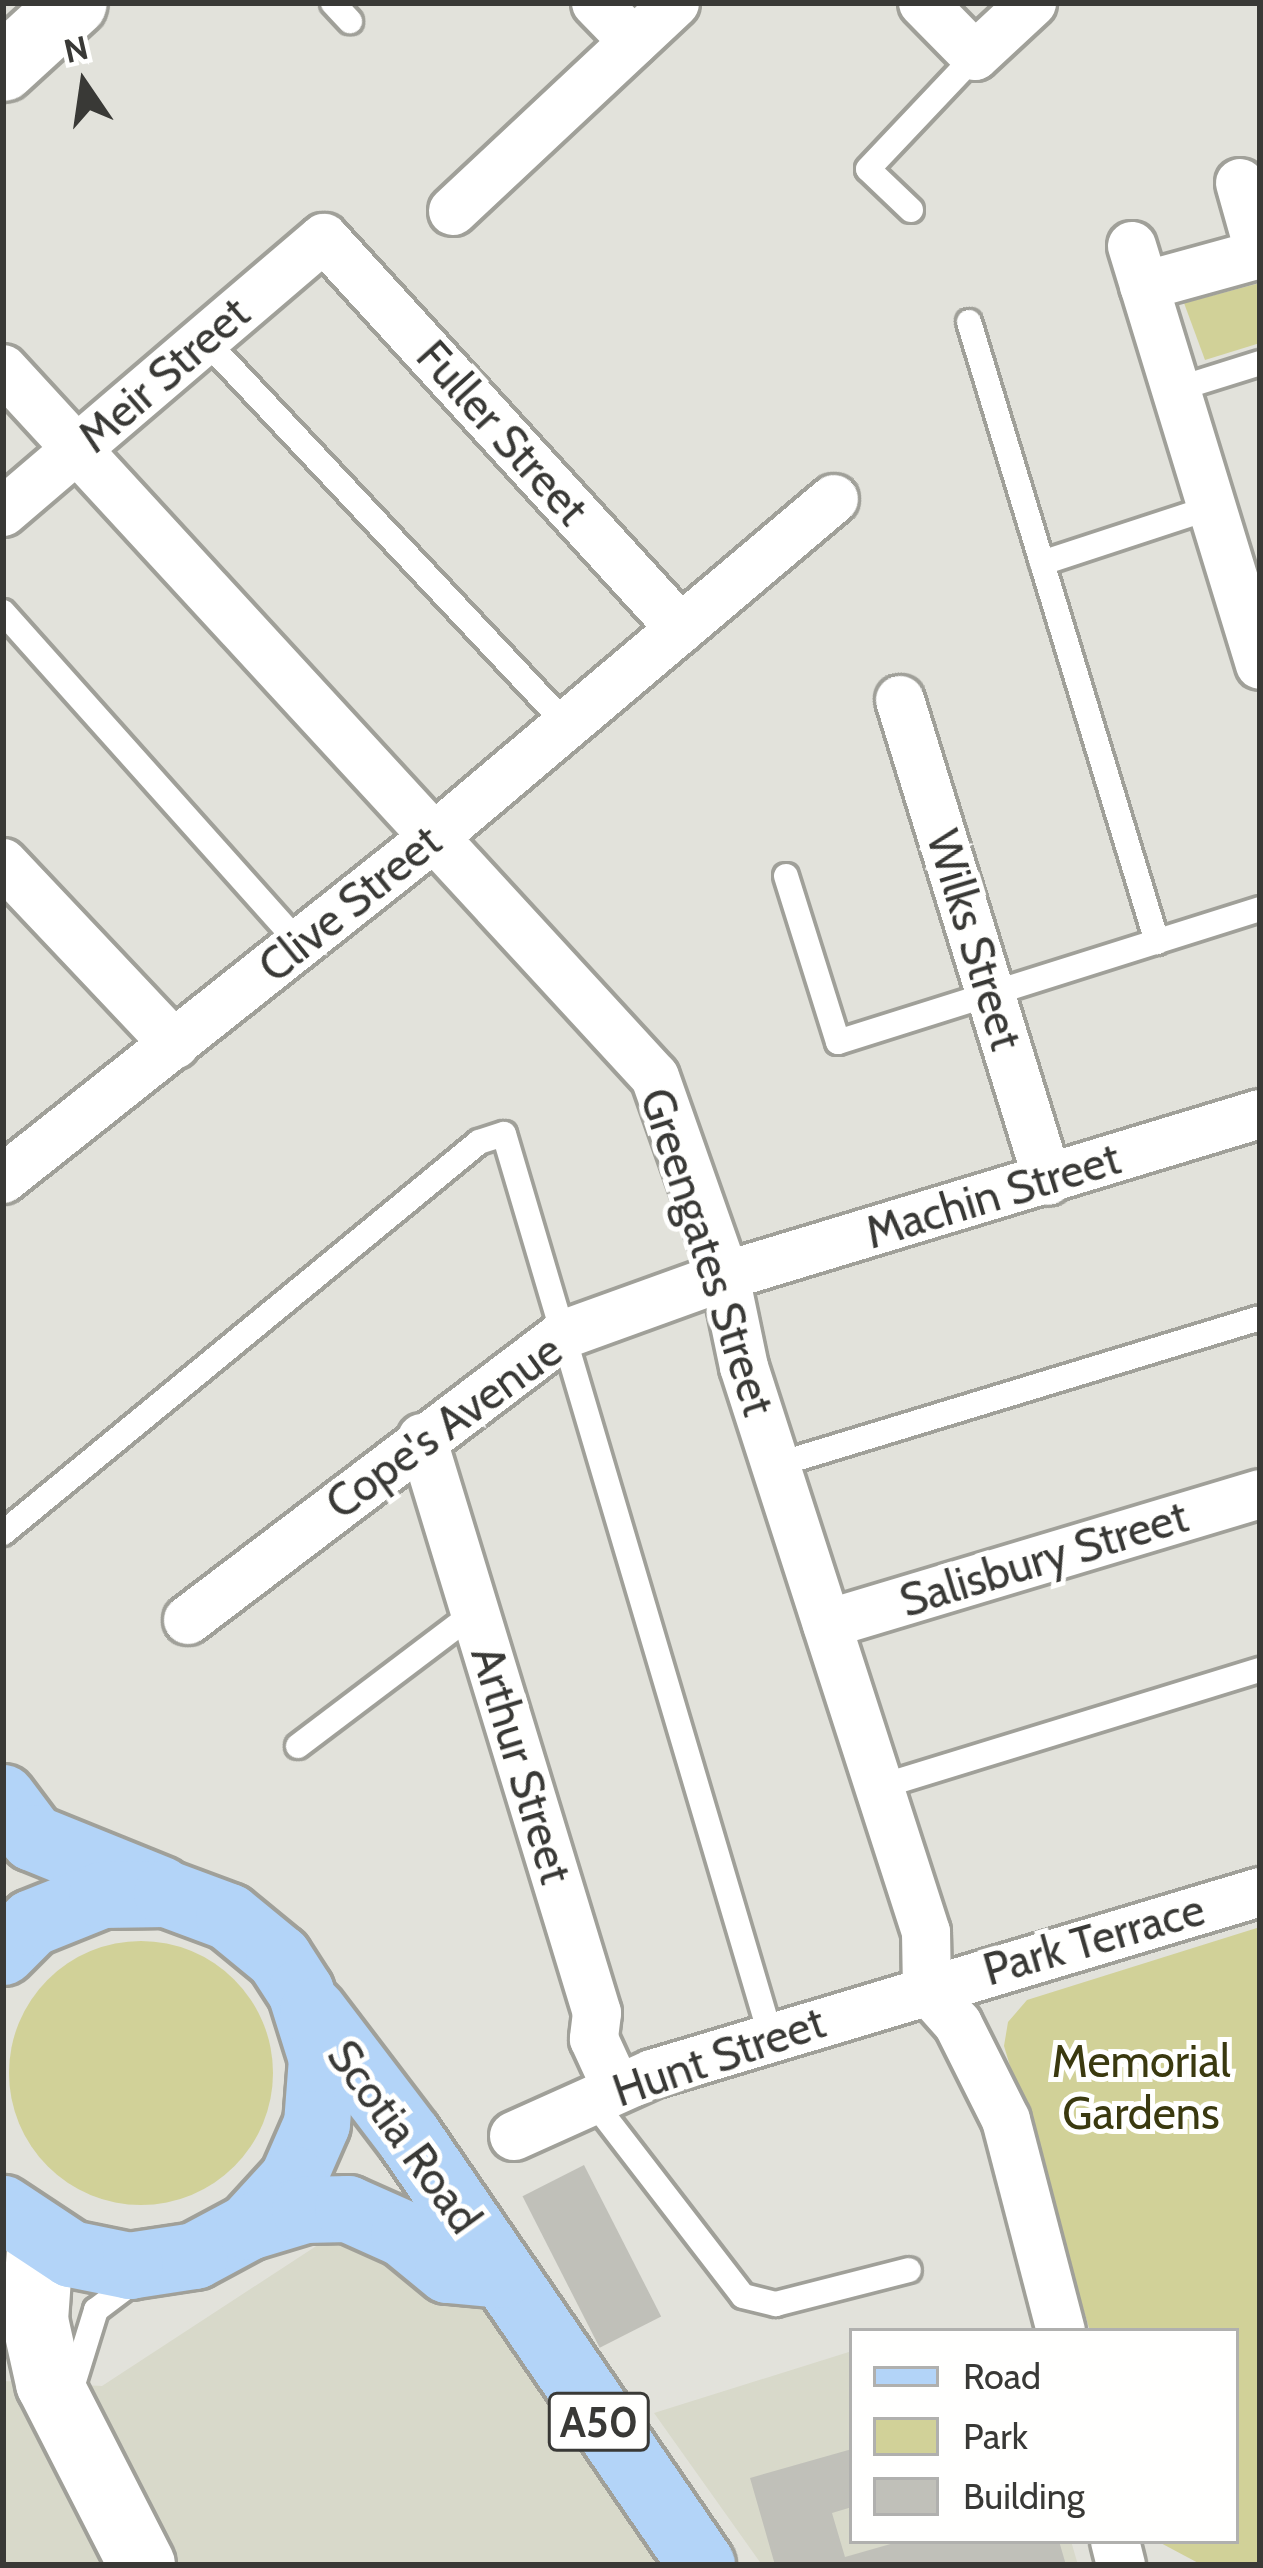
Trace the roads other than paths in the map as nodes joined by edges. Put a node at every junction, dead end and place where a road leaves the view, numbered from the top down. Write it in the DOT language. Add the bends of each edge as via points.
graph roads {
  1 [pos="596,3"];
  2 [pos="675,3"];
  3 [pos="923,3"];
  4 [pos="1032,3"];
  5 [pos="634,42"];
  6 [pos="975,56"];
  7 [pos="1240,183"];
  8 [pos="453,211"];
  9 [pos="911,211"];
  10 [pos="324,238"];
  11 [pos="1260,254"];
  12 [pos="969,322"];
  13 [pos="205,340"];
  14 [pos="1260,363"];
  15 [pos="3,369"];
  16 [pos="1174,390"];
  17 [pos="80,448"];
  18 [pos="834,499"];
  19 [pos="1209,508"];
  20 [pos="3,512"];
  21 [pos="1042,563"];
  22 [pos="3,612"];
  23 [pos="685,625"];
  24 [pos="1260,665"];
  25 [pos="900,700"];
  26 [pos="567,725"];
  27 [pos="433,838"];
  28 [pos="3,863"];
  29 [pos="786,876"];
  30 [pos="1260,909"];
  31 [pos="1157,941"];
  32 [pos="300,944"];
  33 [pos="990,994"];
  34 [pos="175,1045"];
  35 [pos="1260,1114"];
  36 [pos="3,1179"];
  37 [pos="1048,1181"];
  38 [pos="724,1276"];
  39 [pos="1260,1318"];
  40 [pos="565,1334"];
  41 [pos="422,1438"];
  42 [pos="776,1465"];
  43 [pos="1260,1494"];
  44 [pos="3,1533"];
  45 [pos="475,1612"];
  46 [pos="188,1620"];
  47 [pos="827,1624"];
  48 [pos="1260,1670"];
  49 [pos="298,1746"];
  50 [pos="879,1787"];
  51 [pos="3,1798"];
  52 [pos="1260,1892"];
  53 [pos="184,1900"];
  54 [pos="3,1952"];
  55 [pos="927,1989"];
  56 [pos="303,1999"];
  57 [pos="771,2037"];
  58 [pos="604,2095"];
  59 [pos="514,2136"];
  60 [pos="16,2223"];
  61 [pos="249,2227"];
  62 [pos="163,2260"];
  63 [pos="909,2270"];
  64 [pos="502,2275"];
  65 [pos="1060,2328"];
  66 [pos="38,2382"];
  67 [pos="142,2565"];
  68 [pos="702,2565"];
  1 -- 5 [label="street"];
  2 -- 5 [label="street"];
  3 -- 6 [label="street"];
  4 -- 6 [label="street"];
  5 -- 8 [label="street"];
  6 -- 9 [label="lane" via="868,169"];
  7 -- 11 [label="street"];
  10 -- 13 [label="street, Meir Street"];
  10 -- 23 [label="street, Fuller Street"];
  11 -- 16 [label="street" via="1138,266"];
  12 -- 21 [label="lane"];
  13 -- 17 [label="street, Meir Street"];
  13 -- 26 [label="lane"];
  14 -- 16 [label="lane"];
  15 -- 17 [label="street, Greengates Street"];
  16 -- 19 [label="street"];
  17 -- 20 [label="street, Meir Street"];
  17 -- 27 [label="street, Greengates Street"];
  18 -- 23 [label="street, Clive Street"];
  19 -- 21 [label="lane"];
  19 -- 24 [label="street"];
  21 -- 31 [label="lane"];
  22 -- 32 [label="lane"];
  23 -- 26 [label="street, Clive Street"];
  25 -- 33 [label="street, Wilks Street"];
  26 -- 27 [label="street, Clive Street"];
  27 -- 32 [label="street, Clive Street"];
  27 -- 38 [label="street, Greengates Street" via="655,1077"];
  28 -- 34 [label="street"];
  29 -- 33 [label="lane" via="838,1042"];
  30 -- 31 [label="lane"];
  31 -- 33 [label="lane"];
  32 -- 34 [label="street, Clive Street"];
  33 -- 37 [label="street, Wilks Street"];
  34 -- 36 [label="street, Clive Street"];
  35 -- 37 [label="street, Machin Street"];
  37 -- 38 [label="street, Machin Street"];
  38 -- 40 [label="street, Cope's Avenue"];
  38 -- 42 [label="street, Greengates Street"];
  39 -- 42 [label="lane"];
  40 -- 41 [label="street, Cope's Avenue"];
  40 -- 44 [label="lane" via="504,1134 479,1142"];
  40 -- 57 [label="lane"];
  41 -- 45 [label="street, Arthur Street"];
  41 -- 46 [label="street, Cope's Avenue"];
  42 -- 47 [label="street, Greengates Street"];
  43 -- 47 [label="street, Salisbury Street"];
  45 -- 49 [label="lane"];
  45 -- 58 [label="street, Arthur Street" via="597,2013 593,2039"];
  47 -- 50 [label="street, Greengates Street"];
  48 -- 50 [label="lane"];
  50 -- 55 [label="street, Greengates Street" via="926,1932"];
  51 -- 53 [label="main road, A50" via="33,1838"];
  52 -- 55 [label="street, Park Terrace"];
  53 -- 54 [label="main road, A50" via="102,1895 32,1923"];
  53 -- 56 [label="main road, A50" via="229,1917 278,1958"];
  55 -- 57 [label="street, Hunt Street"];
  55 -- 65 [label="street" via="958,2024 1006,2120"];
  56 -- 61 [label="main road, A50" via="322,2059 317,2124 293,2179"];
  56 -- 64 [label="main road, Scotia Road / A50"];
  57 -- 58 [label="street, Hunt Street"];
  58 -- 59 [label="street, Hunt Street"];
  58 -- 63 [label="lane" via="743,2296 776,2304"];
  60 -- 62 [label="main road, A50" via="71,2254"];
  60 -- 66 [label="street"];
  61 -- 62 [label="main road, A50" via="195,2256"];
  61 -- 64 [label="main road, Scotia Road / A50" via="305,2210 348,2209 404,2234 448,2270"];
  62 -- 66 [label="lane" via="96,2311"];
  64 -- 68 [label="main road, Scotia Road / A50"];
  66 -- 67 [label="street"];
}
